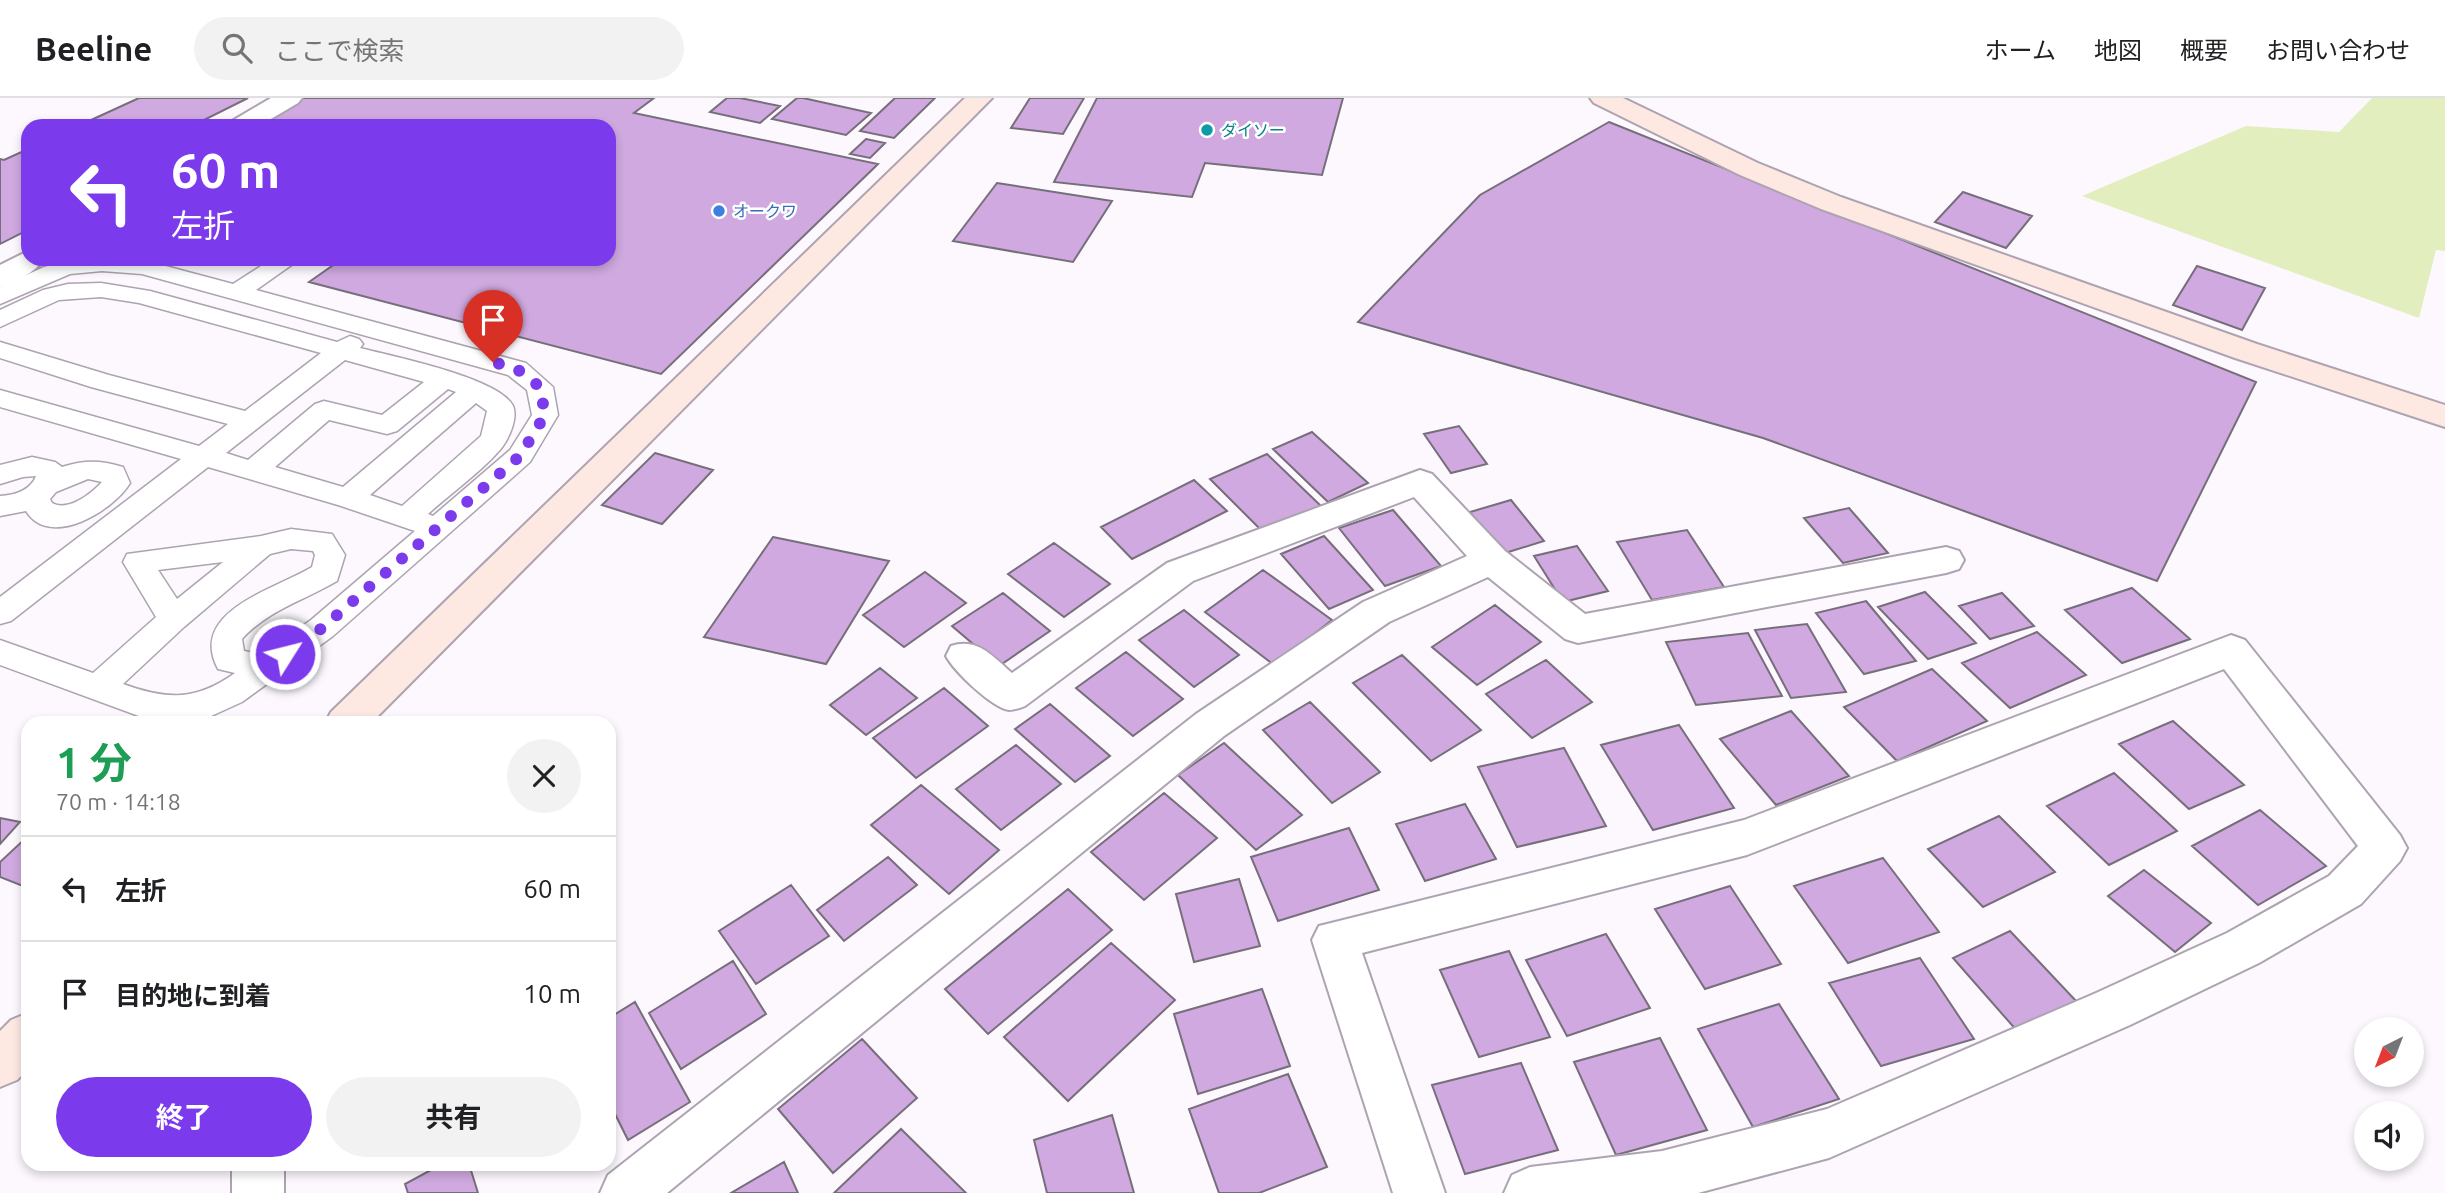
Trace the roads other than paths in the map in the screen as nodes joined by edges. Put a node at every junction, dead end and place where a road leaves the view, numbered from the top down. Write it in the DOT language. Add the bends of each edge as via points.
graph roads {
  1 [pos="289,98"];
  2 [pos="979,98"];
  3 [pos="1602,98"];
  4 [pos="253,119"];
  5 [pos="41,266"];
  6 [pos="72,266"];
  7 [pos="134,266"];
  8 [pos="277,266"];
  9 [pos="18,273"];
  10 [pos="239,291"];
  11 [pos="0,297"];
  12 [pos="0,320"];
  13 [pos="371,328"];
  14 [pos="0,350"];
  15 [pos="340,352"];
  16 [pos="444,379"];
  17 [pos="475,390"];
  18 [pos="0,398"];
  19 [pos="2445,416"];
  20 [pos="251,421"];
  21 [pos="207,456"];
  22 [pos="253,471"];
  23 [pos="0,475"];
  24 [pos="43,491"];
  25 [pos="348,498"];
  26 [pos="0,506"];
  27 [pos="59,516"];
  28 [pos="405,519"];
  29 [pos="438,528"];
  30 [pos="261,546"];
  31 [pos="1946,560"];
  32 [pos="1492,561"];
  33 [pos="54,574"];
  34 [pos="0,613"];
  35 [pos="173,618"];
  36 [pos="0,652"];
  37 [pos="965,656"];
  38 [pos="267,667"];
  39 [pos="98,688"];
  40 [pos="352,716"];
  41 [pos="21,1043"];
  42 [pos="0,1064"];
  43 [pos="258,1171"];
  44 [pos="258,1193"];
  45 [pos="626,1193"];
  46 [pos="1419,1193"];
  47 [pos="1530,1193"];
  1 -- 4 [label="street"];
  2 -- 40 [label="street"];
  3 -- 19 [label="street" via="1831,203 2246,351"];
  5 -- 9 [label="lane"];
  6 -- 9 [label="lane"];
  7 -- 10 [label="lane"];
  8 -- 10 [label="lane"];
  9 -- 11 [label="lane"];
  10 -- 13 [label="lane"];
  12 -- 15 [label="lane" via="27,303 65,290 101,289"];
  13 -- 15 [label="lane"];
  13 -- 29 [label="lane" via="517,369 540,387 545,415 520,456"];
  14 -- 20 [label="lane"];
  15 -- 16 [label="lane"];
  15 -- 20 [label="lane"];
  16 -- 17 [label="lane"];
  16 -- 22 [label="lane" via="387,425 324,410"];
  17 -- 25 [label="lane"];
  17 -- 28 [label="lane" via="501,408 492,441"];
  18 -- 21 [label="lane"];
  20 -- 21 [label="lane"];
  21 -- 22 [label="lane"];
  21 -- 33 [label="lane"];
  22 -- 25 [label="lane"];
  23 -- 24 [label="lane" via="40,465 51,472"];
  24 -- 26 [label="lane" via="12,506"];
  24 -- 27 [label="lane" via="37,507 44,514"];
  24 -- 27 [label="lane" via="86,469 113,474 116,483 110,494 96,505"];
  25 -- 28 [label="lane"];
  27 -- 33 [label="lane"];
  28 -- 29 [label="lane"];
  29 -- 38 [label="lane" via="322,628"];
  30 -- 35 [label="lane"];
  30 -- 35 [label="lane" via="138,562"];
  30 -- 38 [label="lane" via="291,539 322,541 330,555 326,573 262,603 242,616 226,636 229,660"];
  31 -- 32 [label="street" via="1578,629"];
  32 -- 37 [label="street" via="1420,482 1180,572 1011,695"];
  32 -- 45 [label="street" via="1376,612 1210,725"];
  33 -- 34 [label="lane"];
  35 -- 39 [label="lane"];
  36 -- 39 [label="lane"];
  38 -- 39 [label="lane" via="231,693 197,708 147,706"];
  41 -- 42 [label="street"];
  43 -- 44 [label="street"];
  46 -- 47 [label="street" via="1335,940 1747,837 2231,650 2385,848 2345,890 2244,948 1829,1133 1662,1177"];
}
